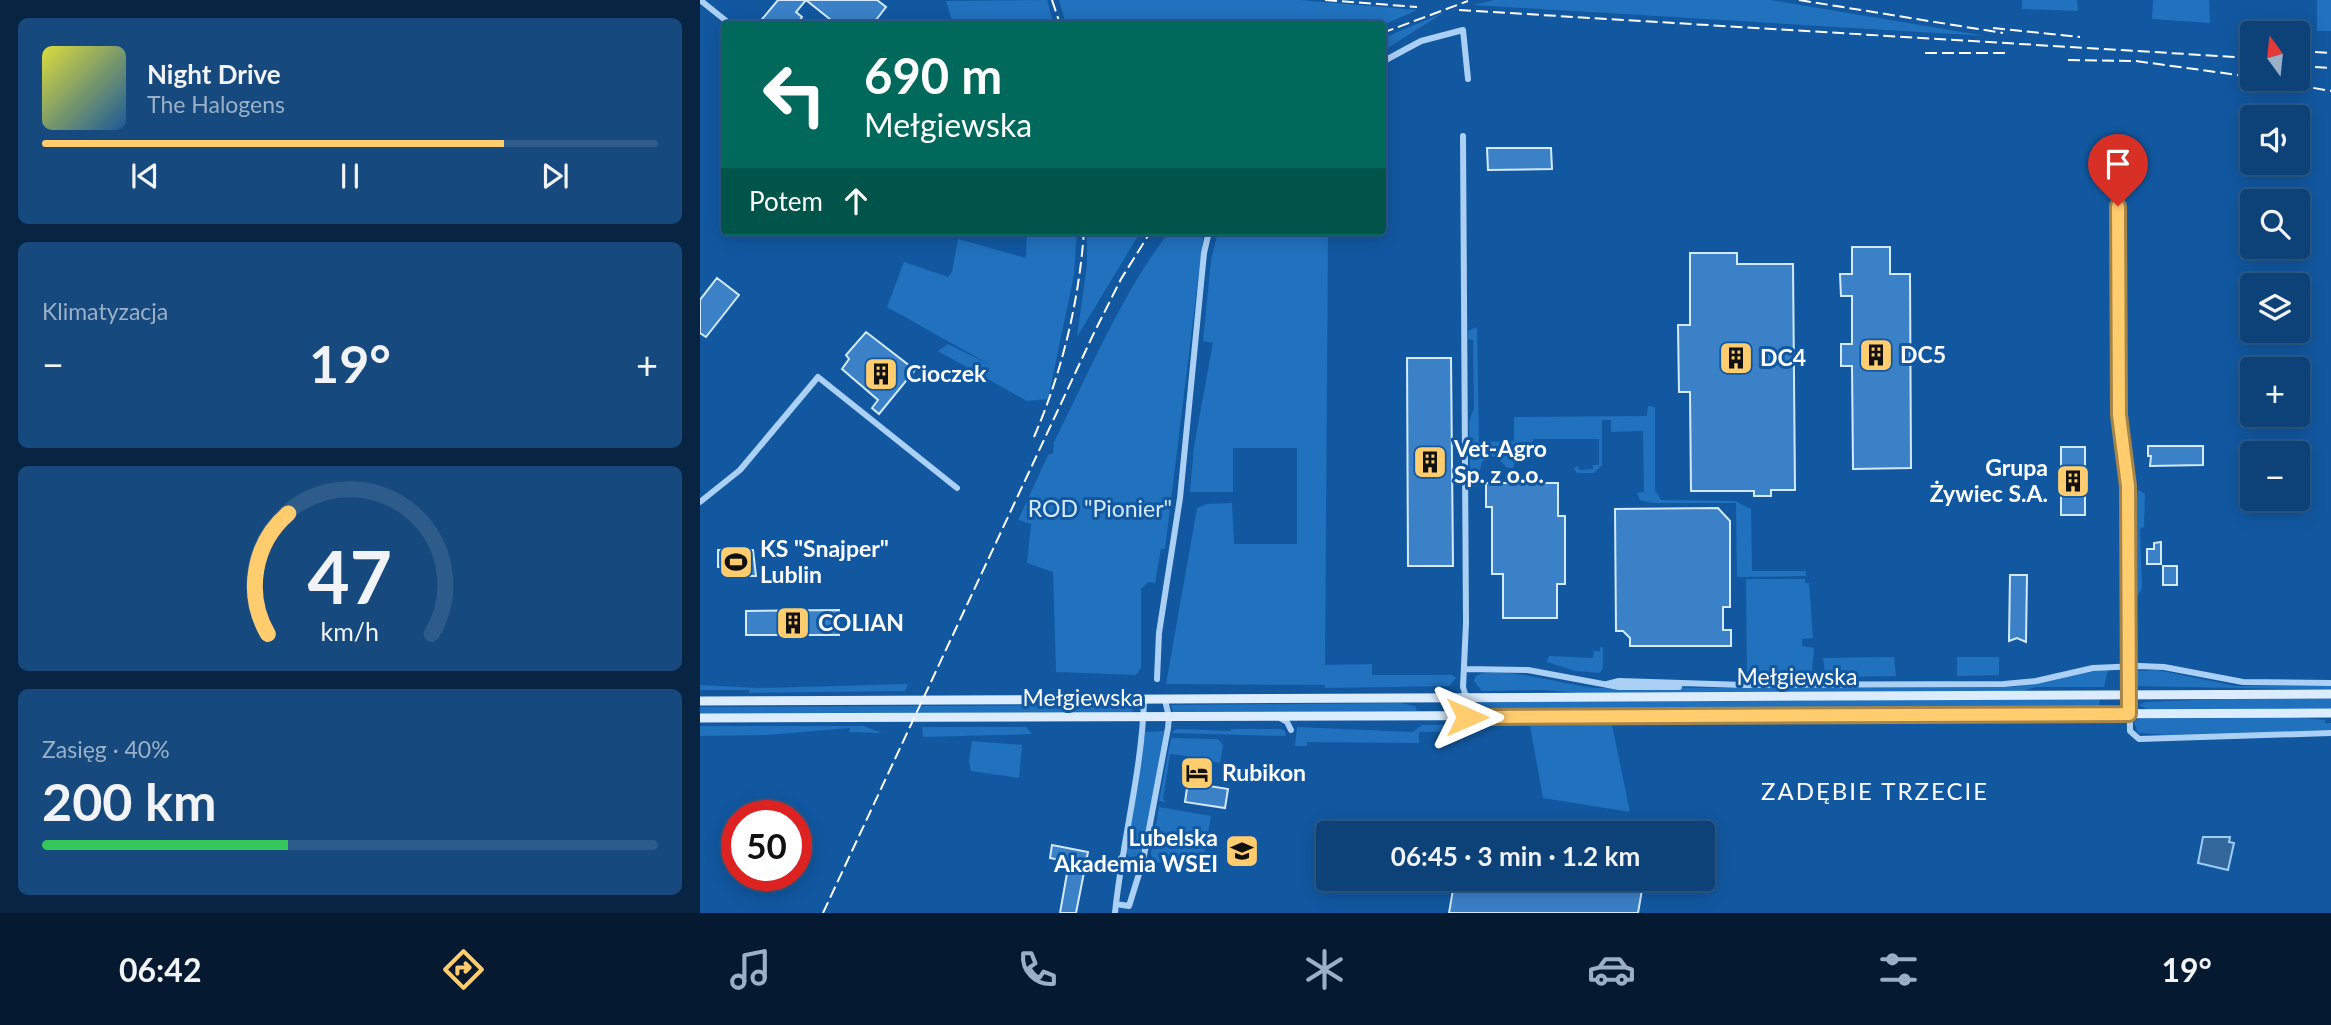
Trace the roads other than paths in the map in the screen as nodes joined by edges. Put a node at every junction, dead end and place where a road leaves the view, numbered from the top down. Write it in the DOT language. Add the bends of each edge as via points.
graph roads {
  1 [pos="700,0"];
  2 [pos="726,21"];
  3 [pos="1386,60"];
  4 [pos="1468,79"];
  5 [pos="1463,136"];
  6 [pos="2118,206"];
  7 [pos="1208,235"];
  8 [pos="957,488"];
  9 [pos="700,502"];
  10 [pos="2129,666"];
  11 [pos="1465,669"];
  12 [pos="1157,679"];
  13 [pos="2331,683"];
  14 [pos="1463,687"];
  15 [pos="2331,694"];
  16 [pos="2129,695"];
  17 [pos="1466,697"];
  18 [pos="1418,698"];
  19 [pos="1454,698"];
  20 [pos="1144,700"];
  21 [pos="1165,700"];
  22 [pos="700,701"];
  23 [pos="2331,713"];
  24 [pos="2129,714"];
  25 [pos="1143,717"];
  26 [pos="1170,717"];
  27 [pos="1415,717"];
  28 [pos="1467,717"];
  29 [pos="700,718"];
  30 [pos="2331,733"];
  31 [pos="1121,858"];
  32 [pos="1143,861"];
  33 [pos="1116,904"];
  34 [pos="1115,913"];
  1 -- 2 [label="street"];
  3 -- 4 [label="street" via="1421,41 1463,30"];
  5 -- 11 [label="street"];
  6 -- 10 [label="street" via="2119,415 2128,486"];
  7 -- 12 [label="street" via="1180,498 1158,633"];
  8 -- 9 [label="street" via="818,377 740,470"];
  10 -- 11 [label="street, Mełgiewska" via="2085,669 2013,684 1606,684 1528,670"];
  10 -- 13 [label="street, Mełgiewska" via="2164,667 2243,682"];
  10 -- 16 [label="street"];
  11 -- 14 [label="street"];
  11 -- 17 [label="street"];
  14 -- 17 [label="street"];
  14 -- 19 [label="main road"];
  15 -- 16 [label="main road, Mełgiewska"];
  16 -- 17 [label="main road, Mełgiewska"];
  16 -- 24 [label="street"];
  17 -- 19 [label="main road, Mełgiewska"];
  17 -- 28 [label="street"];
  18 -- 19 [label="main road, Mełgiewska"];
  18 -- 21 [label="main road, Mełgiewska"];
  18 -- 27 [label="main road" via="1425,708"];
  20 -- 21 [label="main road, Mełgiewska"];
  20 -- 22 [label="main road, Mełgiewska"];
  20 -- 25 [label="street"];
  21 -- 26 [label="street"];
  23 -- 24 [label="main road, Mełgiewska"];
  24 -- 28 [label="main road, Mełgiewska"];
  24 -- 30 [label="street" via="2130,730 2139,738"];
  25 -- 26 [label="main road, Mełgiewska"];
  25 -- 29 [label="main road, Mełgiewska"];
  25 -- 31 [label="street"];
  26 -- 27 [label="main road, Mełgiewska"];
  26 -- 32 [label="street"];
  27 -- 28 [label="main road, Mełgiewska"];
  31 -- 32 [label="street"];
  31 -- 33 [label="street"];
  32 -- 33 [label="street" via="1129,906"];
  33 -- 34 [label="street"];
}
